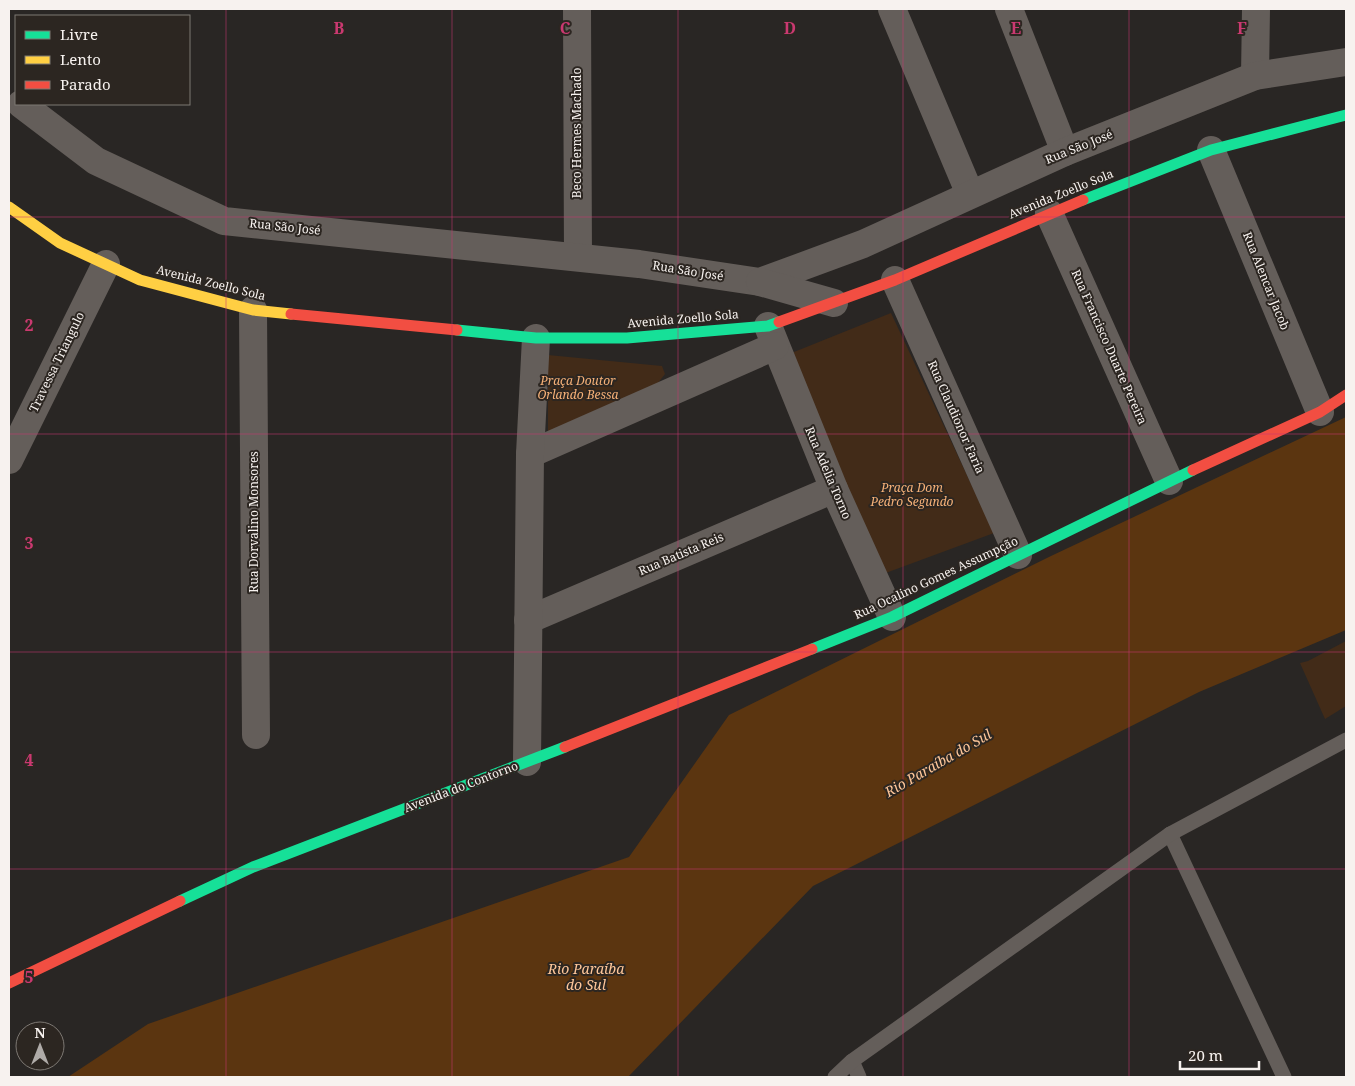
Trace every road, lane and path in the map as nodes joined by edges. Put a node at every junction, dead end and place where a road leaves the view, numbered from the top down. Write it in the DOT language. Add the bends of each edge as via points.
graph roads {
  1 [pos="577,9"];
  2 [pos="892,9"];
  3 [pos="1009,9"];
  4 [pos="1256,9"];
  5 [pos="1346,62"];
  6 [pos="1255,76"];
  7 [pos="22,105"];
  8 [pos="1346,114"];
  9 [pos="1211,150"];
  10 [pos="1065,152"];
  11 [pos="970,194"];
  12 [pos="9,207"];
  13 [pos="1049,213"];
  14 [pos="578,258"];
  15 [pos="106,264"];
  16 [pos="895,280"];
  17 [pos="760,282"];
  18 [pos="834,303"];
  19 [pos="252,310"];
  20 [pos="771,336"];
  21 [pos="536,338"];
  22 [pos="1346,394"];
  23 [pos="1320,412"];
  24 [pos="530,454"];
  25 [pos="9,460"];
  26 [pos="1169,481"];
  27 [pos="834,489"];
  28 [pos="1018,555"];
  29 [pos="892,617"];
  30 [pos="528,620"];
  31 [pos="256,735"];
  32 [pos="1346,740"];
  33 [pos="527,762"];
  34 [pos="1170,834"];
  35 [pos="9,983"];
  36 [pos="852,1061"];
  37 [pos="835,1077"];
  38 [pos="859,1077"];
  39 [pos="1284,1077"];
  1 -- 14 [label="street, Beco Hermes Machado"];
  2 -- 11 [label="street"];
  3 -- 10 [label="street"];
  4 -- 6 [label="street"];
  5 -- 6 [label="street, Rua São José"];
  6 -- 10 [label="street, Rua São José"];
  7 -- 14 [label="street, Rua São José" via="96,161 224,220"];
  8 -- 9 [label="street, Avenida Zoello Sola"];
  9 -- 13 [label="street, Avenida Zoello Sola"];
  9 -- 23 [label="street, Rua Alencar Jacob"];
  10 -- 11 [label="street, Rua São José"];
  11 -- 17 [label="street, Rua São José" via="863,244"];
  12 -- 15 [label="street, Avenida Zoello Sola" via="60,243"];
  13 -- 16 [label="street, Avenida Zoello Sola"];
  13 -- 26 [label="street, Rua Francisco Duarte Pereira"];
  14 -- 17 [label="street, Rua São José"];
  15 -- 19 [label="street, Avenida Zoello Sola" via="140,280"];
  15 -- 25 [label="street, Travessa Triangulo"];
  16 -- 18 [label="street, Avenida Zoello Sola"];
  16 -- 28 [label="street, Rua Claudionor Faria"];
  17 -- 18 [label="street"];
  18 -- 20 [label="street, Avenida Zoello Sola"];
  19 -- 21 [label="street, Avenida Zoello Sola"];
  19 -- 31 [label="street, Rua Dorvalino Monsores"];
  20 -- 21 [label="street, Avenida Zoello Sola"];
  20 -- 24 [label="street"];
  20 -- 27 [label="street, Rua Adelia Torno"];
  21 -- 24 [label="street, Avenida do Contorno"];
  22 -- 23 [label="street, Rua Ocalino Gomes Assumpção"];
  23 -- 26 [label="street, Rua Ocalino Gomes Assumpção"];
  24 -- 30 [label="street, Avenida do Contorno"];
  26 -- 28 [label="street, Rua Ocalino Gomes Assumpção"];
  27 -- 29 [label="street, Rua Adelia Torno"];
  27 -- 30 [label="street, Rua Batista Reis"];
  28 -- 29 [label="street, Rua Ocalino Gomes Assumpção"];
  29 -- 33 [label="street, Rua Ocalino Gomes Assumpção"];
  30 -- 33 [label="street, Avenida do Contorno"];
  32 -- 34 [label="lane"];
  33 -- 35 [label="street, Avenida do Contorno" via="252,867"];
  34 -- 36 [label="lane"];
  34 -- 39 [label="lane"];
  36 -- 37 [label="lane"];
  36 -- 38 [label="lane"];
}
